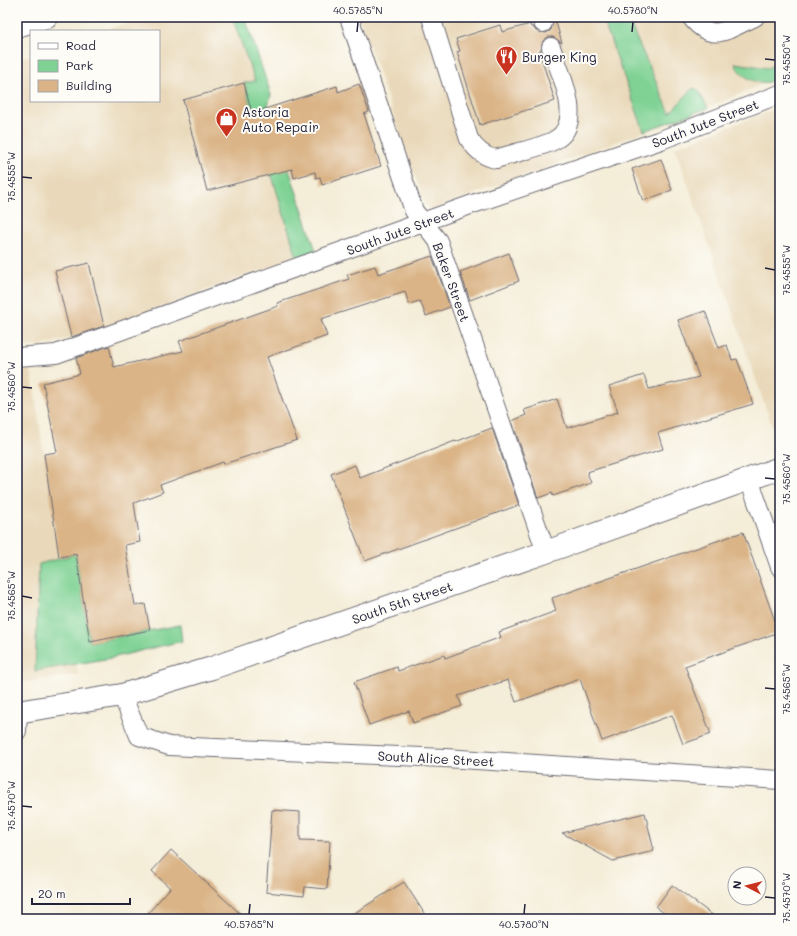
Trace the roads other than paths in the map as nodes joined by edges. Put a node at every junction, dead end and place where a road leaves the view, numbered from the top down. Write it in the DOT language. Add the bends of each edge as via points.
graph roads {
  1 [pos="46,17"];
  2 [pos="349,17"];
  3 [pos="431,17"];
  4 [pos="691,17"];
  5 [pos="755,17"];
  6 [pos="17,26"];
  7 [pos="551,47"];
  8 [pos="780,94"];
  9 [pos="424,223"];
  10 [pos="17,357"];
  11 [pos="780,468"];
  12 [pos="748,479"];
  13 [pos="546,552"];
  14 [pos="780,567"];
  15 [pos="122,695"];
  16 [pos="17,718"];
  17 [pos="780,780"];
  1 -- 6 [label="street"];
  2 -- 9 [label="lane, Baker Street" via="414,211"];
  3 -- 7 [label="lane" via="469,139 475,148 490,158 496,159 555,140 565,128 570,115 570,103"];
  4 -- 5 [label="lane" via="699,28 708,33 719,33"];
  8 -- 9 [label="lane, South Jute Street" via="661,140"];
  9 -- 10 [label="lane, South Jute Street" via="56,354"];
  9 -- 13 [label="lane, Baker Street" via="438,241"];
  11 -- 12 [label="street, South 5th Street"];
  12 -- 13 [label="street, South 5th Street"];
  12 -- 14 [label="lane"];
  13 -- 15 [label="street, South 5th Street" via="212,668"];
  15 -- 16 [label="street, South 5th Street"];
  15 -- 17 [label="lane, South Alice Street" via="139,736 169,746 493,762"];
}
